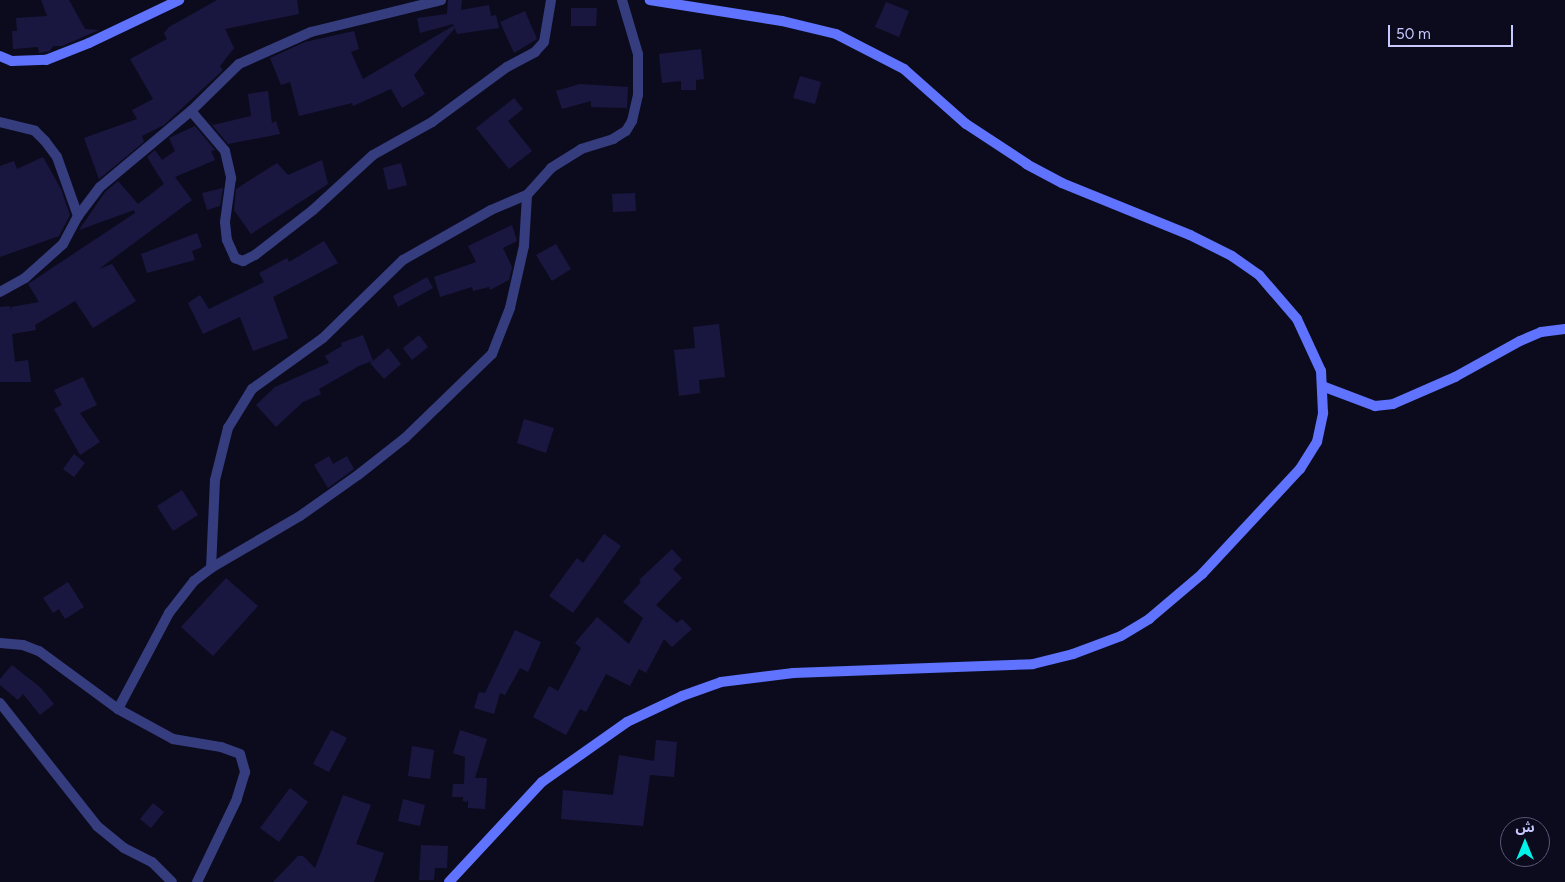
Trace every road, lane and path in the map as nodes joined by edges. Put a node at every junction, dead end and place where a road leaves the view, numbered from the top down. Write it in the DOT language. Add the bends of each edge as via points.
graph roads {
  1 [pos="178,0"];
  2 [pos="441,0"];
  3 [pos="551,0"];
  4 [pos="622,0"];
  5 [pos="650,0"];
  6 [pos="0,56"];
  7 [pos="191,111"];
  8 [pos="0,122"];
  9 [pos="527,195"];
  10 [pos="78,216"];
  11 [pos="0,292"];
  12 [pos="1565,329"];
  13 [pos="1322,386"];
  14 [pos="210,568"];
  15 [pos="0,644"];
  16 [pos="0,703"];
  17 [pos="118,709"];
  18 [pos="172,882"];
  19 [pos="197,882"];
  20 [pos="449,882"];
  1 -- 6 [label="street" via="46,60 12,61"];
  2 -- 7 [label="street" via="375,14 270,48 239,64"];
  3 -- 7 [label="street" via="544,42 535,52 508,67 432,122 373,154 313,210 255,256 243,261 235,258 227,240 224,222 231,178 224,151"];
  4 -- 9 [label="street" via="638,54 638,95 632,121 626,131 613,139 581,149 552,168"];
  5 -- 13 [label="street" via="782,21 836,34 904,69 966,124 1026,164 1062,183 1190,235 1232,256 1259,275 1297,319 1322,371"];
  7 -- 10 [label="street" via="100,187"];
  8 -- 10 [label="street" via="35,131 45,141 57,157"];
  9 -- 14 [label="street" via="524,246 510,308 492,354 405,438 358,476 300,516"];
  9 -- 14 [label="street" via="491,210 403,260 323,338 252,389 228,428 215,480"];
  10 -- 11 [label="street" via="63,244 25,278"];
  12 -- 13 [label="street" via="1534,335 1455,377 1393,404 1375,406"];
  13 -- 20 [label="street" via="1323,414 1317,442 1300,469 1202,574 1149,619 1121,636 1073,654 1033,664 776,675 721,682 682,696 627,722 542,782"];
  14 -- 17 [label="street" via="180,596"];
  15 -- 17 [label="street" via="39,651"];
  16 -- 18 [label="street" via="97,826 124,848 152,862"];
  17 -- 19 [label="street" via="173,740 221,747 240,754 243,760 245,772 237,799"];
}
